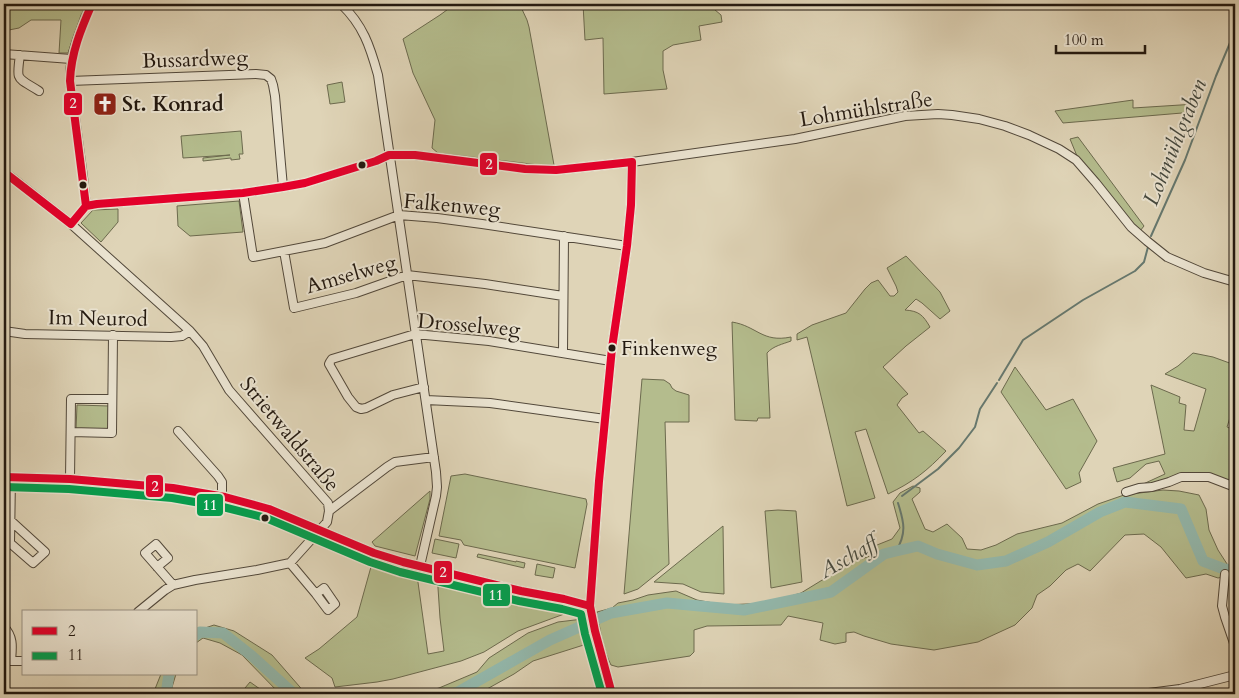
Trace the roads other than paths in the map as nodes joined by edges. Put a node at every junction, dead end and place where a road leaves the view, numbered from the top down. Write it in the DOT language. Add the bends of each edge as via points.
graph roads {
  1 [pos="92,4"];
  2 [pos="341,4"];
  3 [pos="4,54"];
  4 [pos="20,55"];
  5 [pos="71,59"];
  6 [pos="70,81"];
  7 [pos="39,91"];
  8 [pos="390,155"];
  9 [pos="632,162"];
  10 [pos="4,172"];
  11 [pos="284,187"];
  12 [pos="243,194"];
  13 [pos="86,206"];
  14 [pos="399,216"];
  15 [pos="71,224"];
  16 [pos="564,236"];
  17 [pos="627,246"];
  18 [pos="284,252"];
  19 [pos="407,275"];
  20 [pos="1235,282"];
  21 [pos="563,296"];
  22 [pos="4,331"];
  23 [pos="190,331"];
  24 [pos="415,334"];
  25 [pos="113,336"];
  26 [pos="563,353"];
  27 [pos="611,361"];
  28 [pos="424,387"];
  29 [pos="112,399"];
  30 [pos="426,400"];
  31 [pos="605,419"];
  32 [pos="178,431"];
  33 [pos="71,432"];
  34 [pos="434,457"];
  35 [pos="8,477"];
  36 [pos="70,479"];
  37 [pos="1235,487"];
  38 [pos="1126,492"];
  39 [pos="222,496"];
  40 [pos="329,511"];
  41 [pos="11,521"];
  42 [pos="320,530"];
  43 [pos="290,564"];
  44 [pos="420,566"];
  45 [pos="157,567"];
  46 [pos="1224,574"];
  47 [pos="173,585"];
  48 [pos="316,594"];
  49 [pos="590,606"];
  50 [pos="140,610"];
  51 [pos="4,627"];
  52 [pos="1235,646"];
  53 [pos="22,660"];
  54 [pos="8,661"];
  55 [pos="1235,675"];
  56 [pos="1181,692"];
  57 [pos="612,694"];
  58 [pos="1141,694"];
  1 -- 5 [label="street"];
  2 -- 8 [label="street" via="361,27 371,51 378,75"];
  3 -- 4 [label="street"];
  4 -- 5 [label="street"];
  4 -- 7 [label="street" via="17,74 20,80"];
  5 -- 6 [label="street"];
  6 -- 11 [label="street, Bussardweg" via="266,75 271,79 275,96"];
  6 -- 13 [label="street"];
  8 -- 9 [label="street, Lohmühlstraße" via="556,170"];
  8 -- 11 [label="street"];
  8 -- 14 [label="street"];
  9 -- 17 [label="street"];
  9 -- 20 [label="street, Lohmühlstraße" via="795,139 905,116 952,114 979,119 1029,135 1059,149 1076,160 1146,241 1167,256"];
  10 -- 15 [label="street, Strietwaldstraße"];
  11 -- 12 [label="street"];
  12 -- 13 [label="street"];
  12 -- 18 [label="street, Falkenweg" via="253,257"];
  13 -- 15 [label="street"];
  14 -- 16 [label="street, Falkenweg" via="437,218"];
  14 -- 18 [label="street, Falkenweg" via="325,243"];
  14 -- 19 [label="street"];
  15 -- 23 [label="street, Strietwaldstraße"];
  16 -- 17 [label="street, Falkenweg"];
  16 -- 21 [label="street"];
  17 -- 27 [label="street"];
  18 -- 19 [label="street, Amselweg" via="294,308 356,293"];
  19 -- 21 [label="street, Amselweg"];
  19 -- 24 [label="street"];
  21 -- 26 [label="street"];
  22 -- 25 [label="street, Im Neurod"];
  23 -- 25 [label="street, Im Neurod" via="182,336"];
  23 -- 40 [label="street, Strietwaldstraße" via="203,346 229,390 328,504"];
  24 -- 26 [label="street, Drosselweg"];
  24 -- 28 [label="street"];
  24 -- 28 [label="street, Drosselweg" via="332,360 329,364 348,397 361,409 393,395"];
  25 -- 29 [label="street"];
  26 -- 27 [label="street, Drosselweg"];
  27 -- 31 [label="street"];
  28 -- 30 [label="street"];
  29 -- 33 [label="street" via="71,399"];
  29 -- 33 [label="street" via="112,433"];
  30 -- 31 [label="street" via="490,403"];
  30 -- 34 [label="street"];
  31 -- 49 [label="street"];
  32 -- 39 [label="street" via="218,476 222,482"];
  33 -- 36 [label="street"];
  34 -- 40 [label="street" via="395,462"];
  34 -- 44 [label="street" via="438,487"];
  35 -- 36 [label="street"];
  35 -- 41 [label="street"];
  36 -- 39 [label="street" via="173,488"];
  37 -- 38 [label="street" via="1209,478 1181,477"];
  39 -- 42 [label="street" via="270,509"];
  40 -- 42 [label="street, Strietwaldstraße" via="327,522"];
  41 -- 41 [label="street" via="10,543 33,563 45,552"];
  42 -- 43 [label="street, Strietwaldstraße"];
  42 -- 44 [label="street" via="374,553"];
  43 -- 47 [label="street"];
  43 -- 48 [label="street"];
  44 -- 49 [label="street"];
  45 -- 47 [label="street"];
  46 -- 52 [label="street" via="1222,606"];
  47 -- 50 [label="street"];
  49 -- 57 [label="street"];
  51 -- 54 [label="street" via="12,638"];
  53 -- 54 [label="street"];
  55 -- 56 [label="street"];
  56 -- 58 [label="street"];
}
